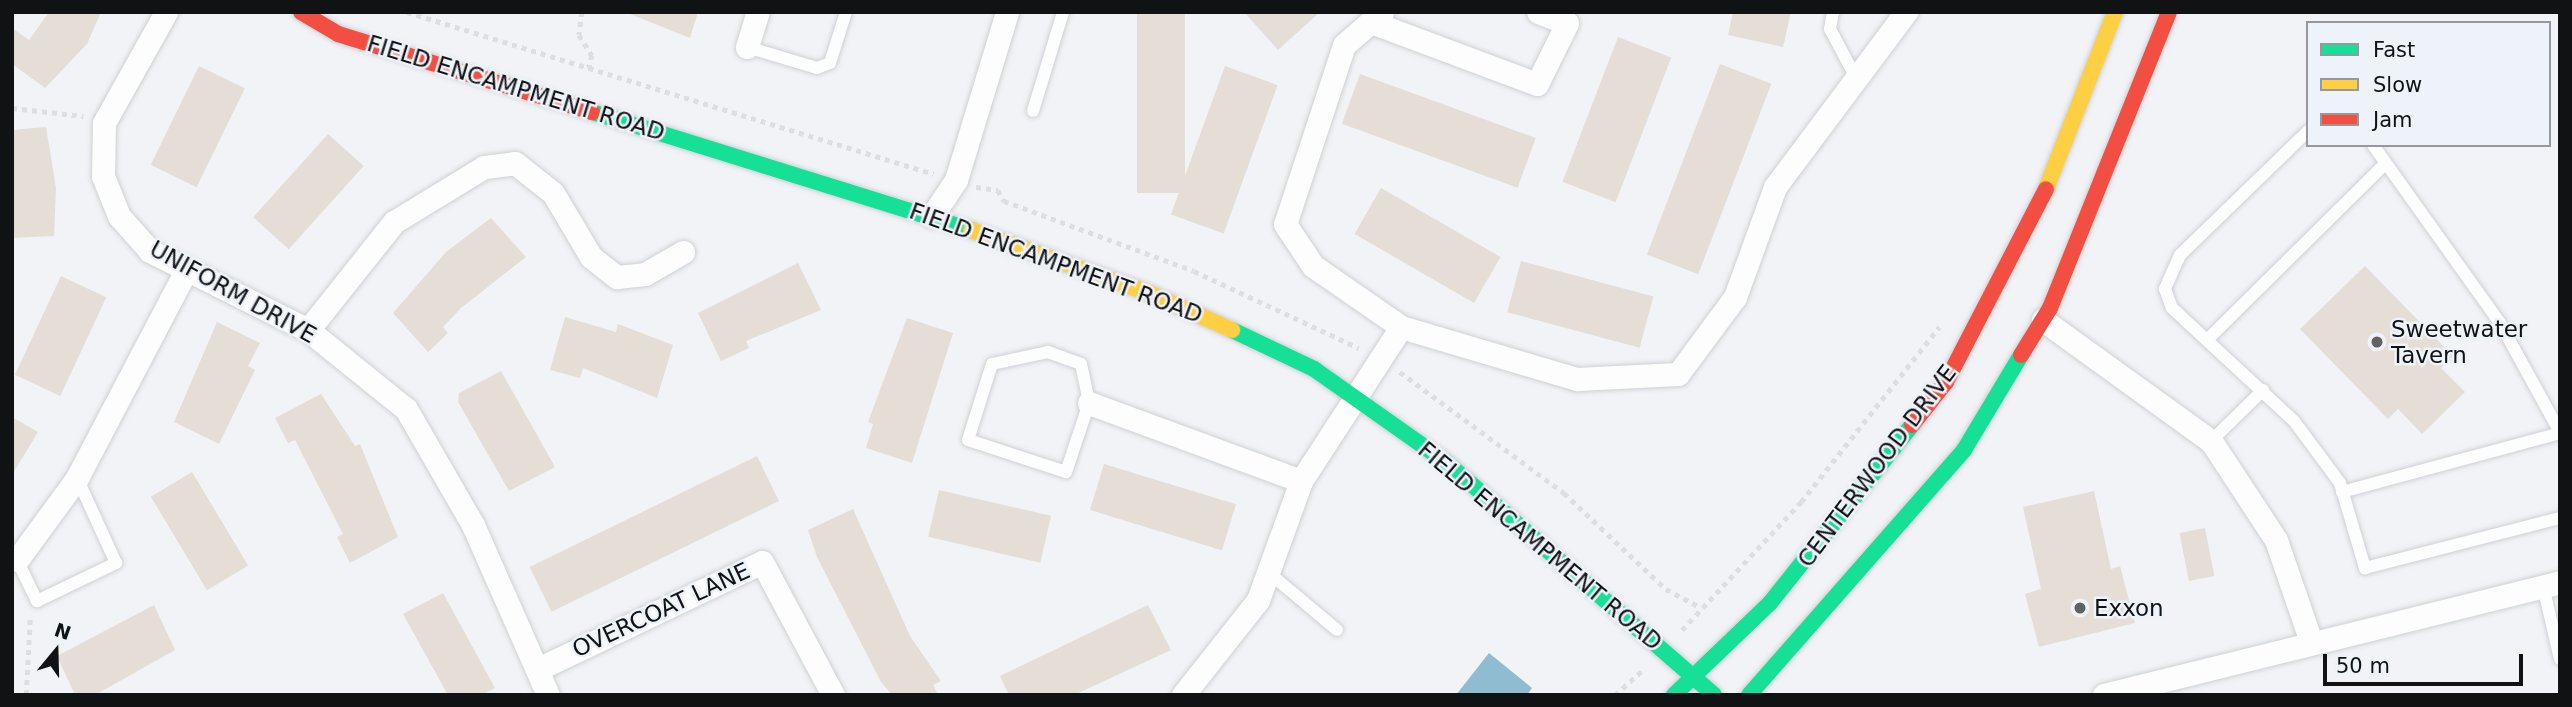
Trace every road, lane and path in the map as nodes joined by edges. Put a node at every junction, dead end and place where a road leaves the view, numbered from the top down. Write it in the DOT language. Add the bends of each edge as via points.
graph roads {
  1 [pos="166,12"];
  2 [pos="301,12"];
  3 [pos="407,12"];
  4 [pos="582,12"];
  5 [pos="758,12"];
  6 [pos="846,12"];
  7 [pos="1007,12"];
  8 [pos="1063,12"];
  9 [pos="1538,12"];
  10 [pos="1833,12"];
  11 [pos="1906,12"];
  12 [pos="2115,12"];
  13 [pos="2169,12"];
  14 [pos="1377,17"];
  15 [pos="747,47"];
  16 [pos="589,68"];
  17 [pos="1855,76"];
  18 [pos="12,108"];
  19 [pos="1033,111"];
  20 [pos="104,123"];
  21 [pos="2306,133"];
  22 [pos="2374,147"];
  23 [pos="2386,163"];
  24 [pos="924,170"];
  25 [pos="992,193"];
  26 [pos="932,216"];
  27 [pos="683,252"];
  28 [pos="186,270"];
  29 [pos="1948,315"];
  30 [pos="2043,320"];
  31 [pos="1401,327"];
  32 [pos="308,330"];
  33 [pos="2208,339"];
  34 [pos="1355,346"];
  35 [pos="1402,374"];
  36 [pos="2263,390"];
  37 [pos="1357,400"];
  38 [pos="1089,402"];
  39 [pos="2560,432"];
  40 [pos="2211,442"];
  41 [pos="77,478"];
  42 [pos="1301,481"];
  43 [pos="2342,492"];
  44 [pos="2560,518"];
  45 [pos="17,560"];
  46 [pos="1268,572"];
  47 [pos="2551,584"];
  48 [pos="37,601"];
  49 [pos="1338,630"];
  50 [pos="2310,639"];
  51 [pos="2560,659"];
  52 [pos="1651,662"];
  53 [pos="538,669"];
  54 [pos="1693,676"];
  55 [pos="26,695"];
  56 [pos="548,695"];
  57 [pos="833,695"];
  58 [pos="1183,695"];
  59 [pos="1615,695"];
  60 [pos="1674,695"];
  61 [pos="1714,695"];
  62 [pos="1749,695"];
  63 [pos="2104,695"];
  1 -- 20 [label="street, UNIFORM DRIVE"];
  2 -- 26 [label="street, FIELD ENCAMPMENT ROAD" via="338,34"];
  3 -- 16 [label="path"];
  4 -- 16 [label="path" via="579,35 592,55"];
  5 -- 15 [label="street"];
  6 -- 15 [label="lane" via="830,63 817,68"];
  7 -- 26 [label="street" via="956,180"];
  8 -- 19 [label="lane"];
  9 -- 14 [label="street" via="1567,23 1537,84"];
  10 -- 17 [label="lane" via="1830,29"];
  11 -- 17 [label="street"];
  12 -- 54 [label="street, CENTERWOOD DRIVE" via="2060,161 1946,382 1770,603"];
  13 -- 30 [label="street, CENTERWOOD DRIVE"];
  14 -- 31 [label="street" via="1345,45 1285,224 1313,266"];
  16 -- 24 [label="path"];
  17 -- 31 [label="street" via="1775,187 1735,297 1678,374 1577,379"];
  18 -- 20 [label="path"];
  20 -- 28 [label="street, UNIFORM DRIVE" via="103,176 119,216 150,251"];
  21 -- 33 [label="lane" via="2170,270 2165,289 2172,308"];
  22 -- 23 [label="lane"];
  23 -- 33 [label="lane"];
  23 -- 39 [label="lane" via="2500,323"];
  25 -- 34 [label="path" via="998,190 1004,201 1194,271"];
  26 -- 37 [label="street, FIELD ENCAMPMENT ROAD" via="1212,320 1314,369"];
  27 -- 32 [label="street" via="645,274 617,277 591,257 553,193 515,163 484,167 394,222"];
  28 -- 32 [label="street, UNIFORM DRIVE"];
  28 -- 41 [label="street"];
  29 -- 35 [label="path" via="1801,502 1701,608 1666,589 1564,493"];
  30 -- 40 [label="street"];
  30 -- 62 [label="street, CENTERWOOD DRIVE" via="1964,450"];
  31 -- 37 [label="street"];
  32 -- 53 [label="street, UNIFORM DRIVE" via="406,409 473,526"];
  33 -- 36 [label="lane"];
  36 -- 40 [label="lane"];
  36 -- 43 [label="lane" via="2294,421"];
  37 -- 42 [label="street"];
  37 -- 54 [label="street, FIELD ENCAMPMENT ROAD" via="1446,462"];
  38 -- 38 [label="lane" via="1081,364 1048,352 992,364 968,440 1066,472"];
  38 -- 42 [label="street"];
  39 -- 43 [label="lane"];
  40 -- 50 [label="street" via="2276,540"];
  41 -- 45 [label="street"];
  41 -- 48 [label="lane" via="116,563"];
  42 -- 46 [label="street"];
  43 -- 44 [label="lane" via="2365,568"];
  45 -- 48 [label="lane"];
  46 -- 49 [label="lane"];
  46 -- 58 [label="street" via="1258,600"];
  47 -- 50 [label="street"];
  47 -- 51 [label="lane"];
  48 -- 55 [label="path" via="29,620"];
  50 -- 63 [label="street"];
  52 -- 59 [label="path"];
  53 -- 56 [label="street, UNIFORM DRIVE"];
  53 -- 57 [label="street, OVERCOAT LANE" via="762,562"];
  54 -- 60 [label="street, CENTERWOOD DRIVE"];
  54 -- 61 [label="street, FIELD ENCAMPMENT ROAD"];
}
